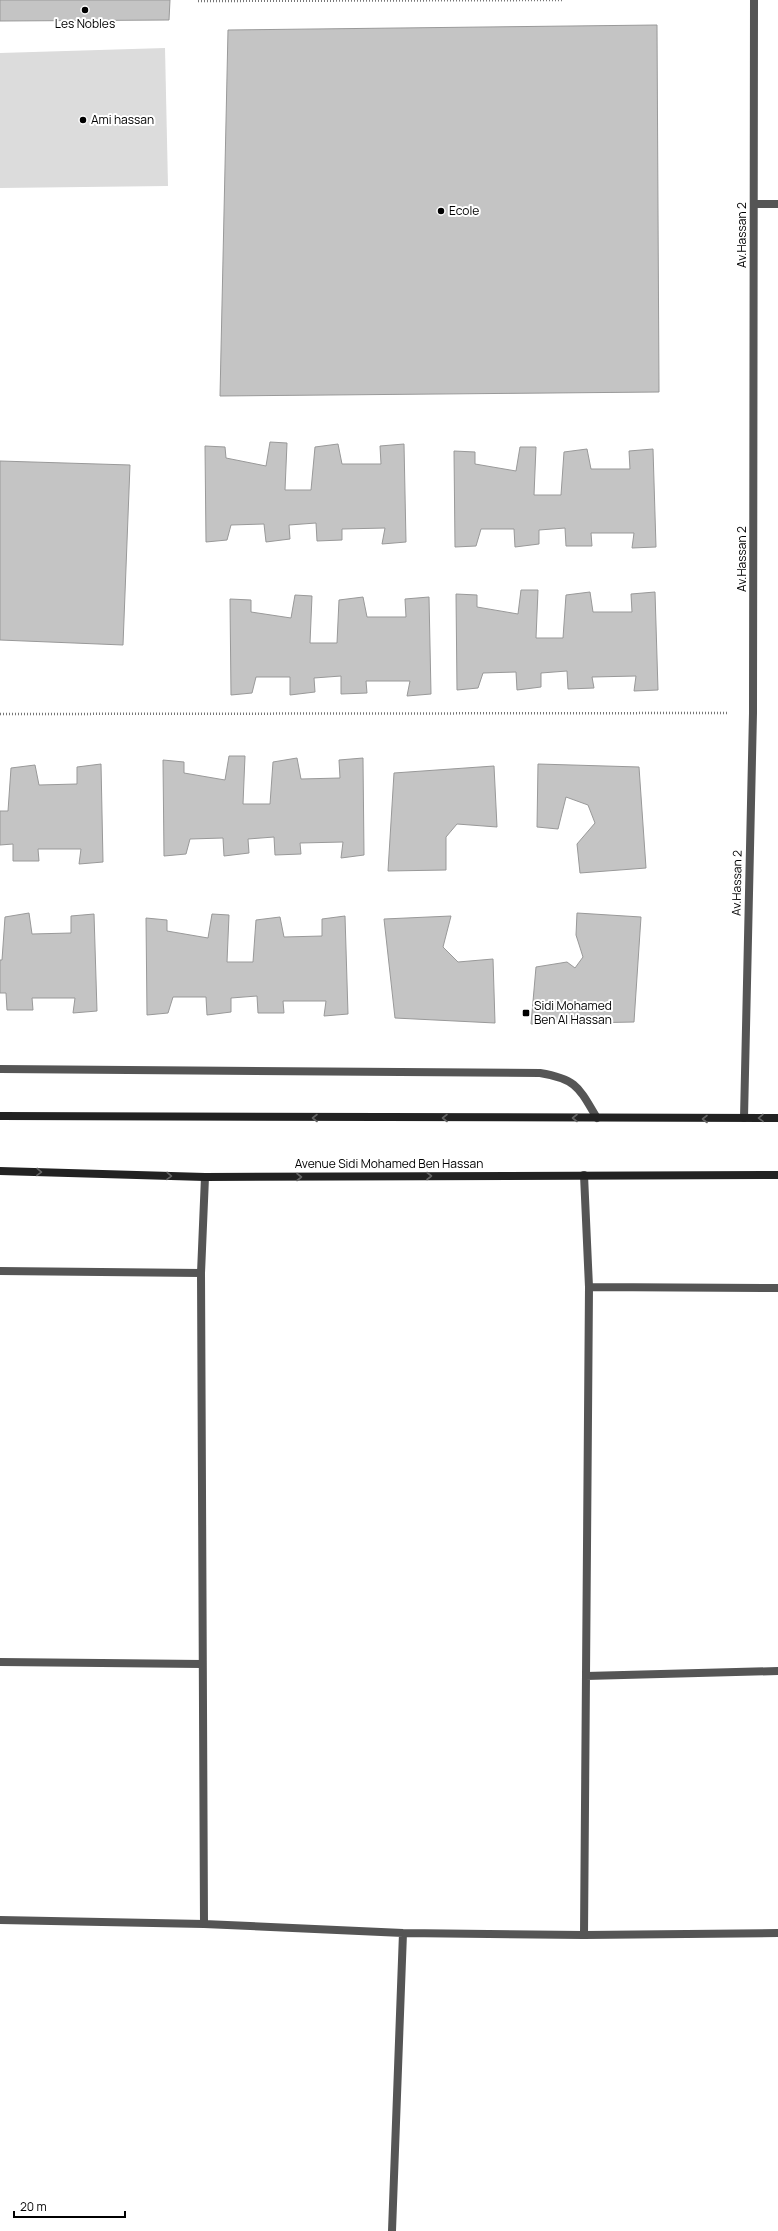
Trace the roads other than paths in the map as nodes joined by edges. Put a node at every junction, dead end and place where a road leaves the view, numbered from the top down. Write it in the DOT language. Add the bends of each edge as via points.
graph roads {
  1 [pos="754,0"];
  2 [pos="754,204"];
  3 [pos="778,204"];
  4 [pos="0,1069"];
  5 [pos="0,1116"];
  6 [pos="597,1118"];
  7 [pos="744,1118"];
  8 [pos="778,1118"];
  9 [pos="0,1171"];
  10 [pos="584,1175"];
  11 [pos="778,1175"];
  12 [pos="205,1178"];
  13 [pos="0,1271"];
  14 [pos="201,1273"];
  15 [pos="589,1287"];
  16 [pos="778,1288"];
  17 [pos="0,1662"];
  18 [pos="202,1664"];
  19 [pos="778,1671"];
  20 [pos="586,1676"];
  21 [pos="0,1920"];
  22 [pos="204,1924"];
  23 [pos="403,1933"];
  24 [pos="778,1933"];
  25 [pos="584,1935"];
  26 [pos="392,2231"];
  1 -- 2 [label="street, Av.Hassan 2"];
  2 -- 3 [label="street"];
  2 -- 7 [label="street, Av.Hassan 2" via="753,713"];
  4 -- 6 [label="street" via="540,1073 561,1076 572,1082 580,1090"];
  6 -- 5 [label="street, one-way"];
  7 -- 6 [label="street, one-way"];
  8 -- 7 [label="street, one-way"];
  9 -- 12 [label="street, Avenue Sidi Mohamed Ben Hassan, one-way"];
  10 -- 11 [label="street, Avenue Sidi Mohamed Ben Hassan"];
  12 -- 10 [label="street, Avenue Sidi Mohamed Ben Hassan, one-way"];
  10 -- 15 [label="street"];
  12 -- 14 [label="street"];
  13 -- 14 [label="street"];
  14 -- 18 [label="street"];
  15 -- 16 [label="street"];
  15 -- 20 [label="street"];
  17 -- 18 [label="street"];
  18 -- 22 [label="street"];
  19 -- 20 [label="street"];
  20 -- 25 [label="street"];
  21 -- 22 [label="street"];
  22 -- 23 [label="street"];
  23 -- 25 [label="street"];
  23 -- 26 [label="street"];
  24 -- 25 [label="street"];
}
